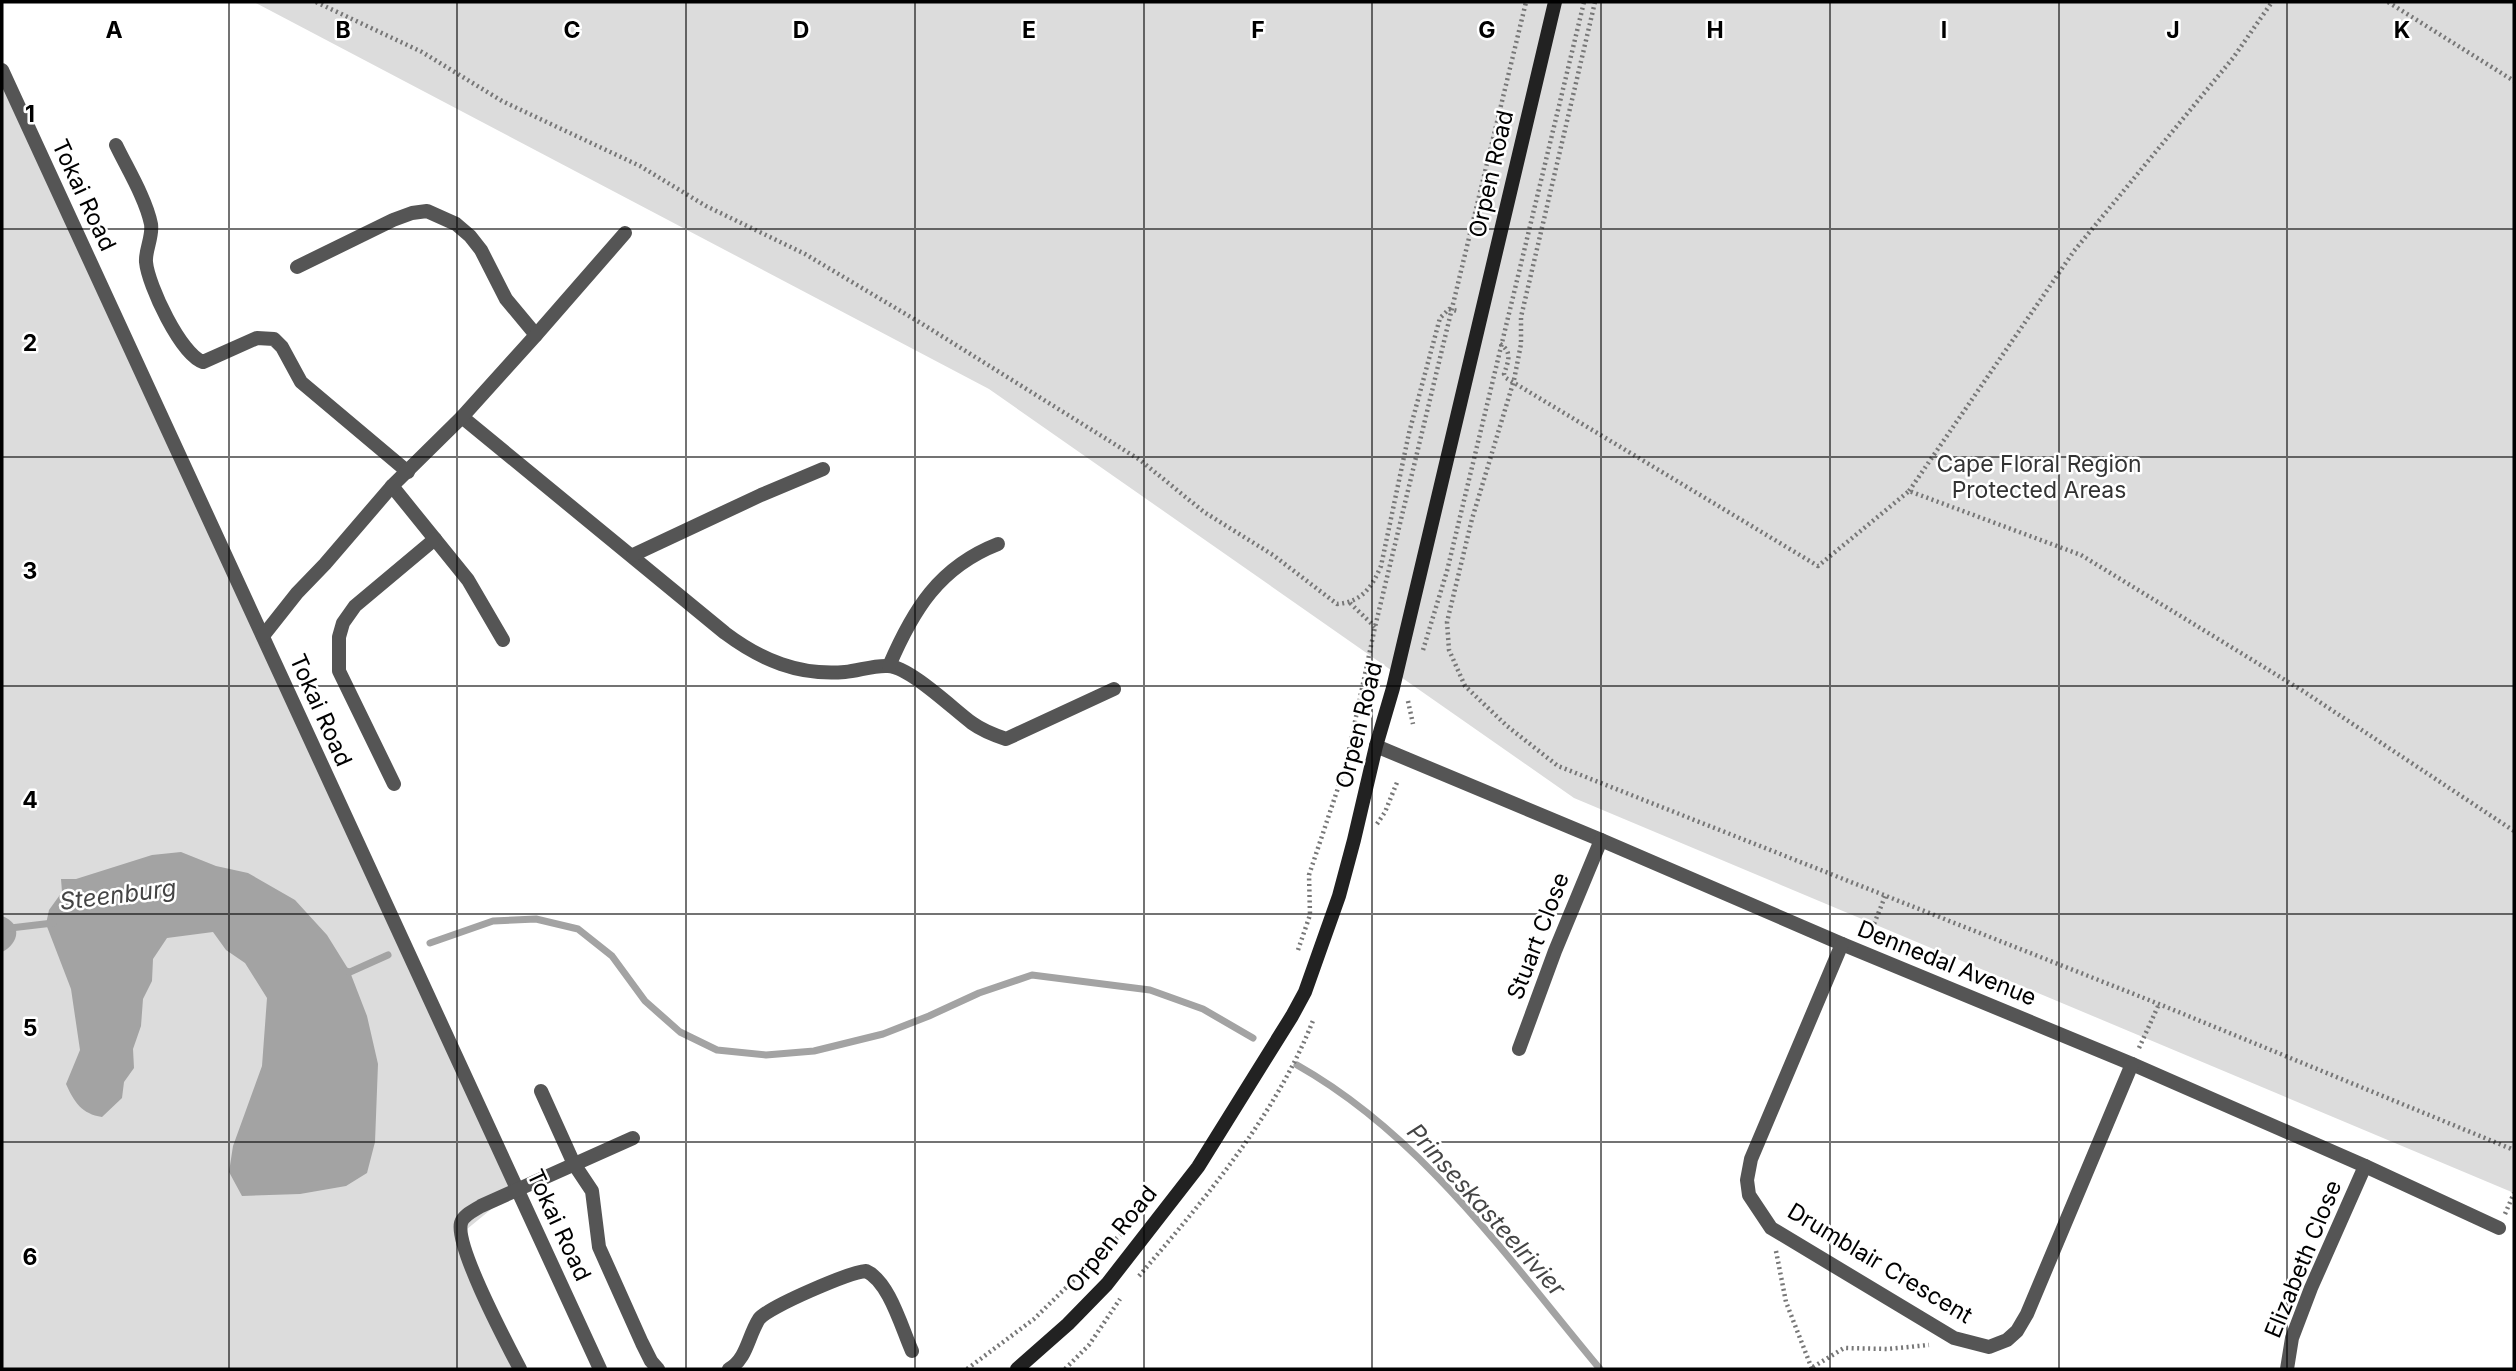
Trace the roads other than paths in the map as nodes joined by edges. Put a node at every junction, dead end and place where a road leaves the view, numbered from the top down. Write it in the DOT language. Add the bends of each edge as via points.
graph roads {
  1 [pos="1555,2"];
  2 [pos="2,70"];
  3 [pos="116,145"];
  4 [pos="625,233"];
  5 [pos="297,267"];
  6 [pos="537,335"];
  7 [pos="462,417"];
  8 [pos="823,469"];
  9 [pos="408,472"];
  10 [pos="392,486"];
  11 [pos="435,539"];
  12 [pos="998,544"];
  13 [pos="632,555"];
  14 [pos="262,636"];
  15 [pos="503,640"];
  16 [pos="889,666"];
  17 [pos="1114,689"];
  18 [pos="1376,746"];
  19 [pos="394,784"];
  20 [pos="1601,840"];
  21 [pos="1842,944"];
  22 [pos="1519,1049"];
  23 [pos="2132,1064"];
  24 [pos="541,1091"];
  25 [pos="633,1138"];
  26 [pos="574,1164"];
  27 [pos="2365,1166"];
  28 [pos="517,1188"];
  29 [pos="2499,1228"];
  30 [pos="912,1351"];
  31 [pos="520,1369"];
  32 [pos="600,1369"];
  33 [pos="658,1369"];
  34 [pos="729,1369"];
  35 [pos="1017,1369"];
  36 [pos="2287,1369"];
  1 -- 18 [label="main road, Orpen Road"];
  2 -- 14 [label="street, Tokai Road"];
  3 -- 9 [label="street" via="151,225 146,261 151,278 165,315 192,357 203,362 257,338 274,339 307,388"];
  4 -- 6 [label="street"];
  5 -- 6 [label="street" via="393,220 427,211 470,236 506,299"];
  6 -- 7 [label="street"];
  7 -- 9 [label="street"];
  7 -- 13 [label="street"];
  8 -- 13 [label="street"];
  9 -- 10 [label="street"];
  10 -- 11 [label="street"];
  10 -- 14 [label="street"];
  11 -- 15 [label="street" via="468,580"];
  11 -- 19 [label="street" via="355,606 342,623 339,637 339,671"];
  12 -- 16 [label="street" via="946,573 911,620"];
  13 -- 16 [label="street" via="724,633 769,662 826,674"];
  14 -- 28 [label="street, Tokai Road"];
  16 -- 17 [label="street" via="915,678 988,734 1006,739"];
  18 -- 20 [label="street, Dennedal Avenue"];
  18 -- 35 [label="main road, Orpen Road" via="1339,896 1292,1016 1198,1167 1107,1284"];
  20 -- 21 [label="street, Dennedal Avenue"];
  20 -- 22 [label="street, Stuart Close"];
  21 -- 23 [label="street, Dennedal Avenue"];
  21 -- 23 [label="street, Drumblair Crescent" via="1751,1159 1749,1195 1771,1228 1954,1338 1989,1347 2018,1331"];
  23 -- 27 [label="street, Dennedal Avenue"];
  24 -- 26 [label="street"];
  25 -- 26 [label="street"];
  26 -- 28 [label="street"];
  26 -- 33 [label="street" via="592,1192 598,1247"];
  27 -- 29 [label="street, Dennedal Avenue"];
  27 -- 36 [label="street, Elizabeth Close" via="2311,1288 2292,1338"];
  28 -- 31 [label="street" via="466,1216 461,1234"];
  28 -- 32 [label="street, Tokai Road"];
  30 -- 34 [label="street" via="878,1279 859,1271 764,1314 740,1360"];
}
